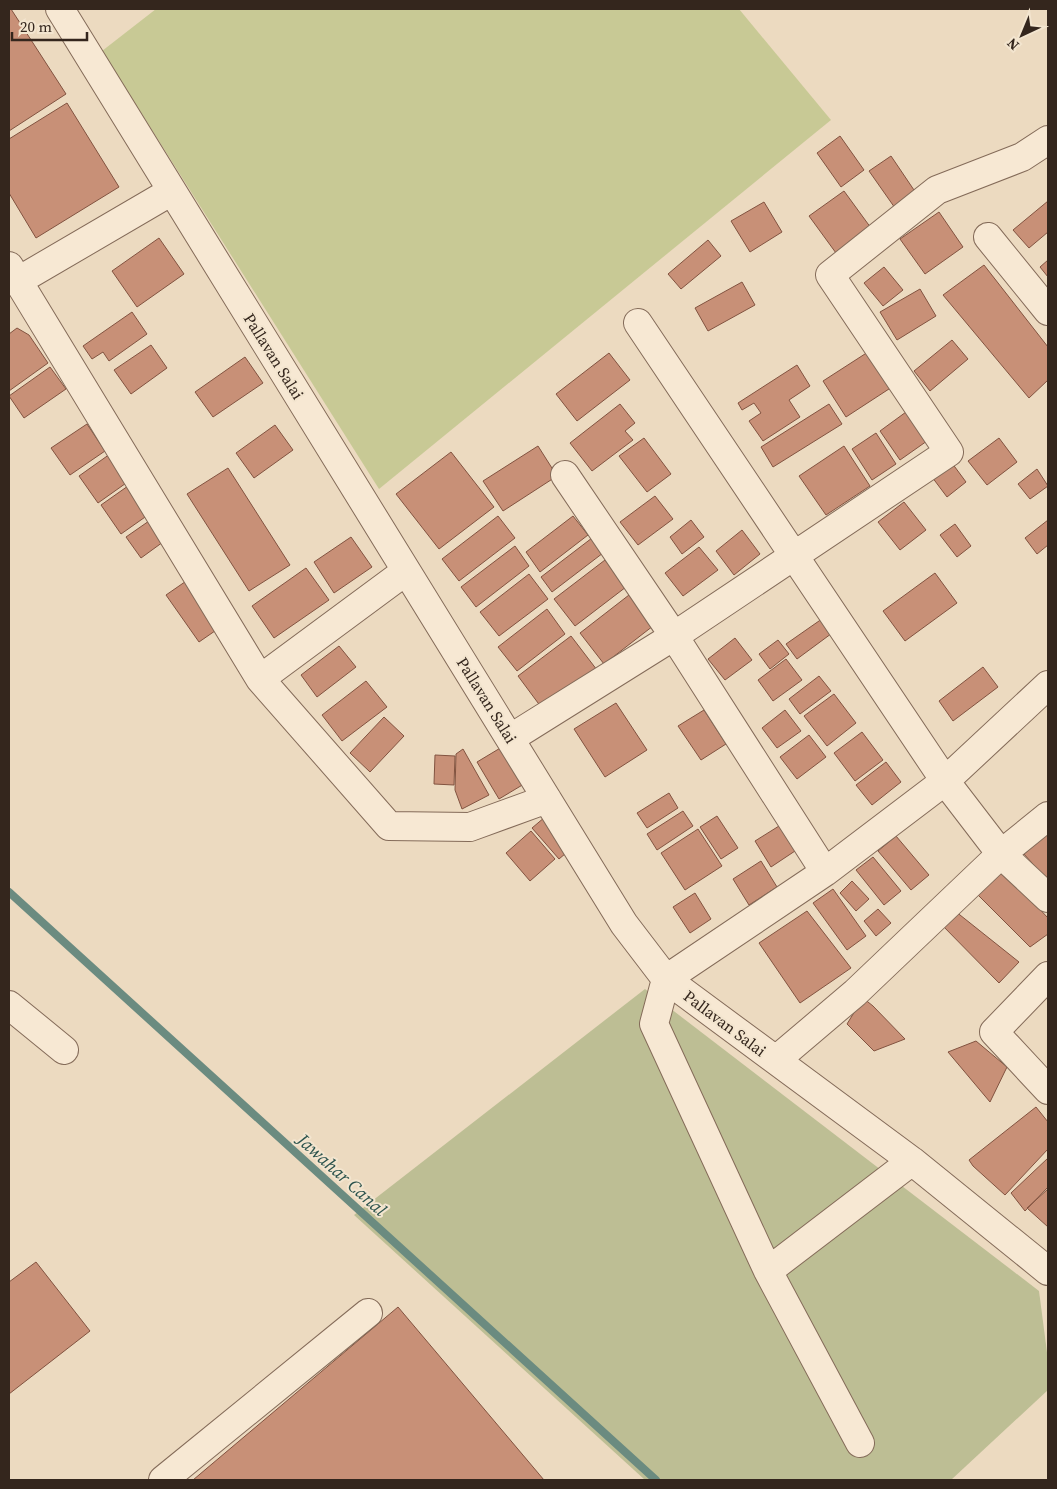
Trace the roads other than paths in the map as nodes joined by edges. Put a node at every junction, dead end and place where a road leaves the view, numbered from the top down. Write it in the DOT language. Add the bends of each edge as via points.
graph roads {
  1 [pos="60,9"];
  2 [pos="1048,140"];
  3 [pos="172,191"];
  4 [pos="988,237"];
  5 [pos="14,274"];
  6 [pos="1048,311"];
  7 [pos="638,323"];
  8 [pos="565,475"];
  9 [pos="796,556"];
  10 [pos="406,571"];
  11 [pos="674,636"];
  12 [pos="260,680"];
  13 [pos="1048,685"];
  14 [pos="511,738"];
  15 [pos="945,781"];
  16 [pos="547,799"];
  17 [pos="1048,816"];
  18 [pos="1001,854"];
  19 [pos="825,872"];
  20 [pos="1048,898"];
  21 [pos="1048,976"];
  22 [pos="666,979"];
  23 [pos="9,1005"];
  24 [pos="64,1050"];
  25 [pos="776,1060"];
  26 [pos="1048,1090"];
  27 [pos="912,1161"];
  28 [pos="768,1270"];
  29 [pos="1048,1271"];
  30 [pos="368,1313"];
  31 [pos="860,1443"];
  32 [pos="163,1480"];
  1 -- 3 [label="street, Pallavan Salai"];
  2 -- 9 [label="street" via="1022,157 937,190 830,275 949,452"];
  3 -- 5 [label="street"];
  3 -- 10 [label="street, Pallavan Salai"];
  4 -- 6 [label="street"];
  5 -- 12 [label="street"];
  7 -- 9 [label="street"];
  8 -- 11 [label="street"];
  9 -- 11 [label="street"];
  9 -- 15 [label="street"];
  10 -- 12 [label="street"];
  10 -- 14 [label="street, Pallavan Salai"];
  11 -- 14 [label="street"];
  11 -- 19 [label="street"];
  12 -- 16 [label="street" via="389,826 470,827"];
  13 -- 15 [label="street"];
  14 -- 16 [label="street, Pallavan Salai"];
  15 -- 18 [label="street"];
  15 -- 19 [label="street"];
  16 -- 22 [label="street, Pallavan Salai" via="624,924"];
  17 -- 18 [label="street"];
  18 -- 20 [label="street"];
  18 -- 25 [label="street" via="855,993"];
  19 -- 22 [label="street"];
  21 -- 26 [label="street" via="994,1032"];
  22 -- 25 [label="street, Pallavan Salai"];
  22 -- 28 [label="street" via="654,1024"];
  23 -- 24 [label="street"];
  25 -- 27 [label="street, Pallavan Salai"];
  27 -- 28 [label="street"];
  27 -- 29 [label="street, Pallavan Salai"];
  28 -- 31 [label="street"];
  30 -- 32 [label="street"];
}
